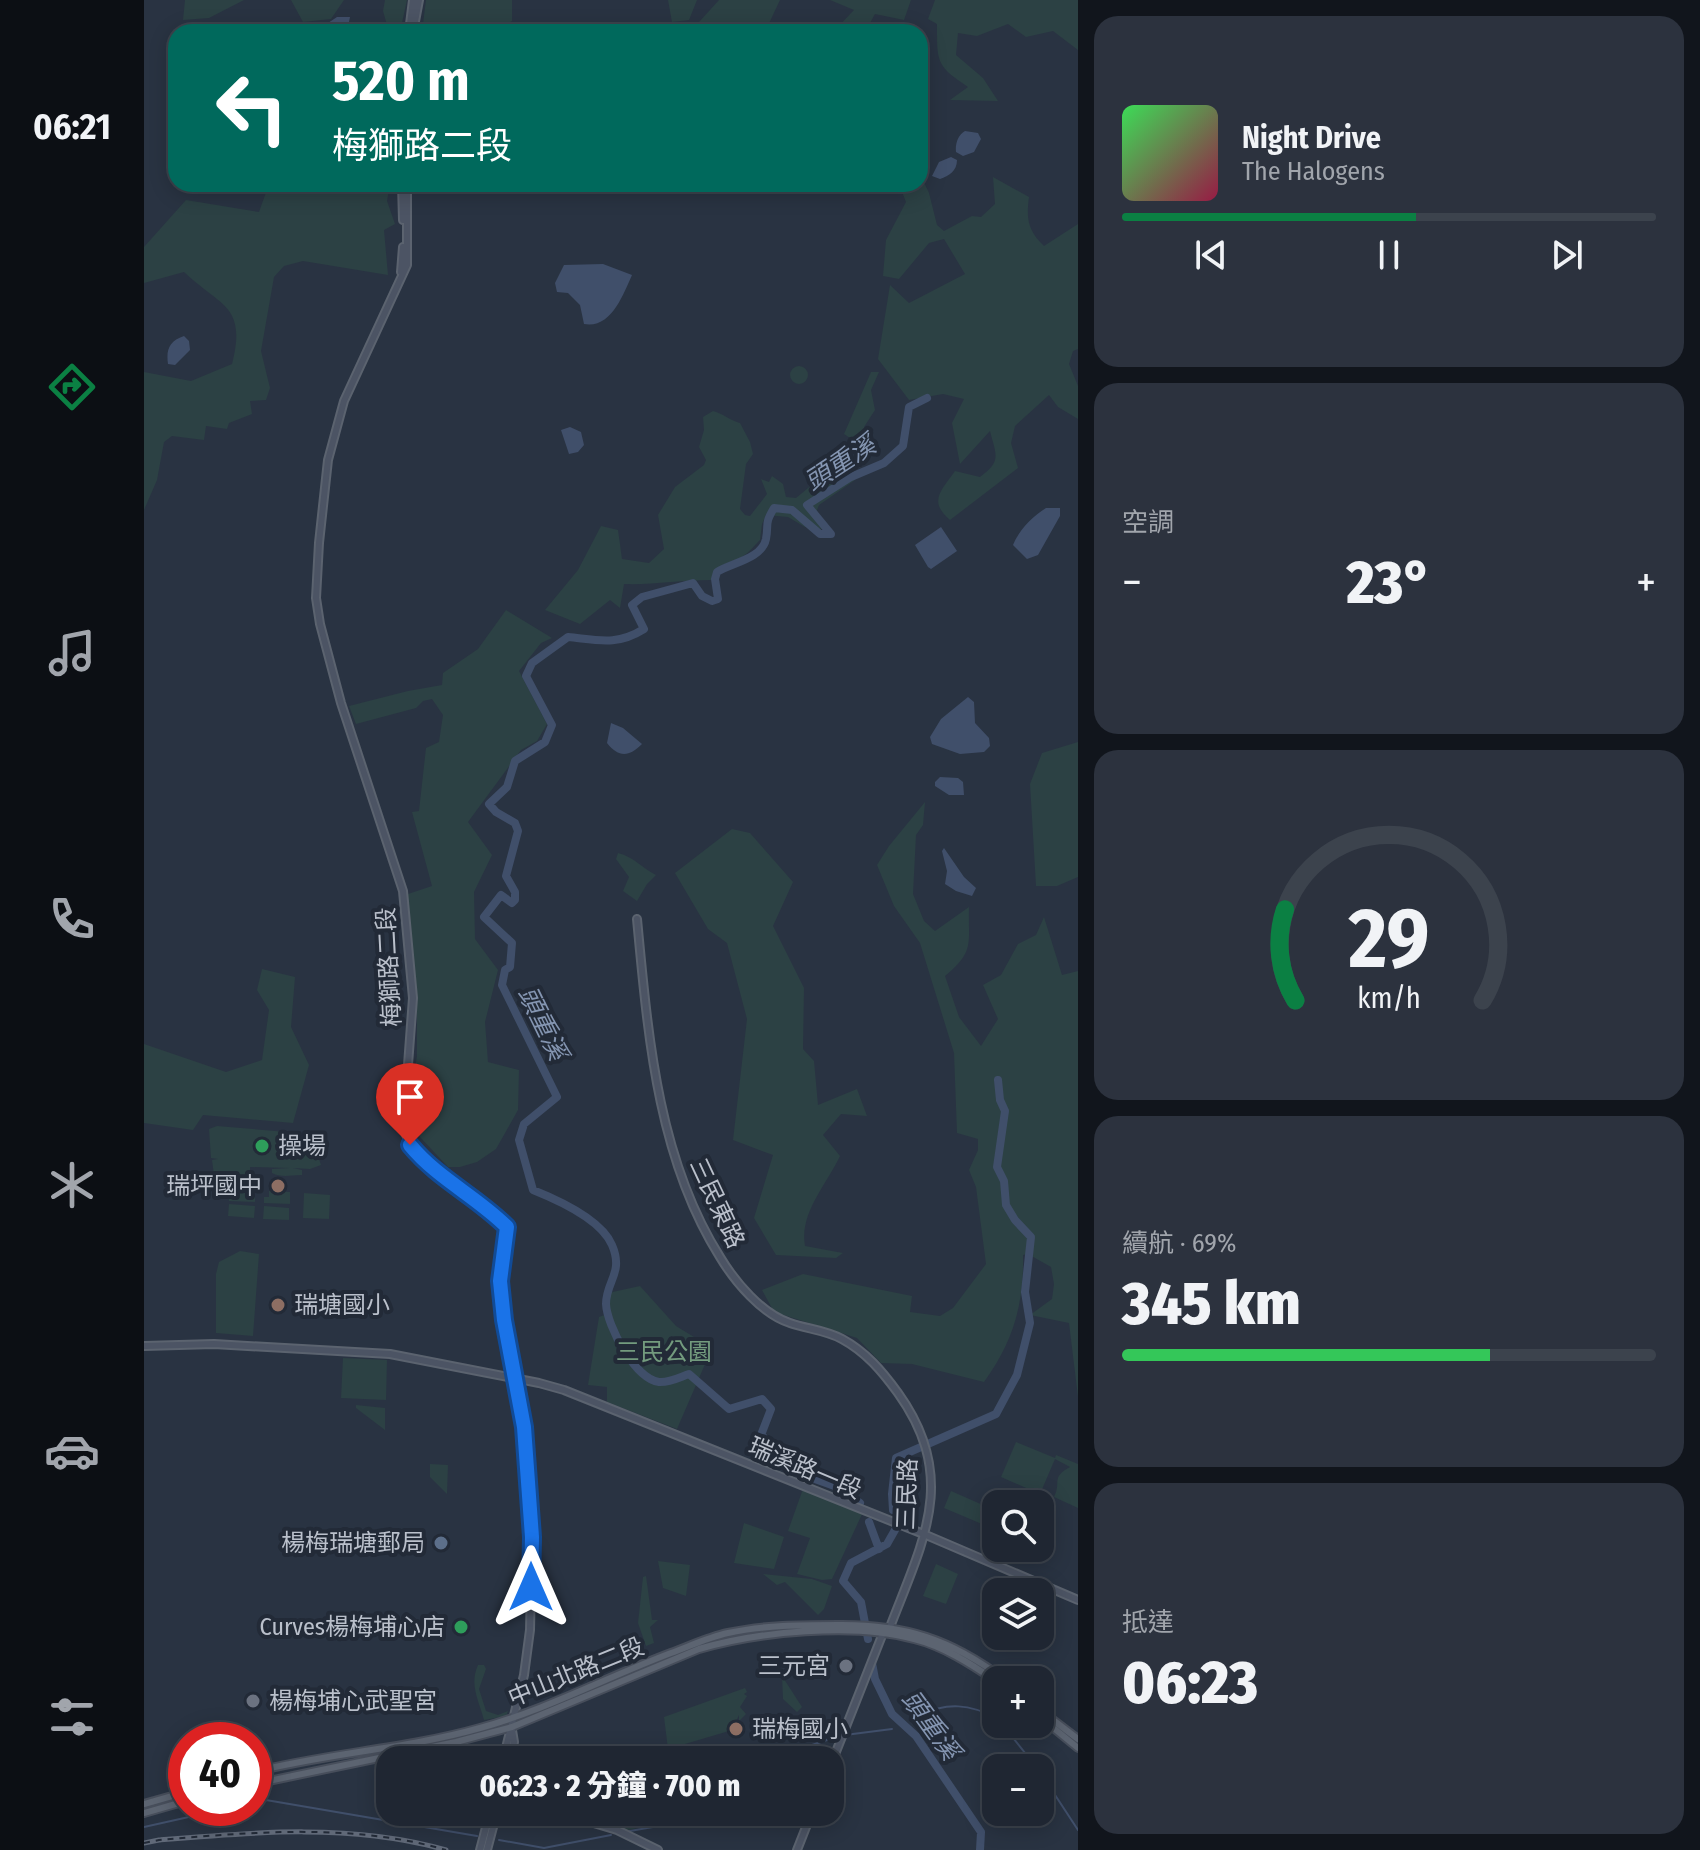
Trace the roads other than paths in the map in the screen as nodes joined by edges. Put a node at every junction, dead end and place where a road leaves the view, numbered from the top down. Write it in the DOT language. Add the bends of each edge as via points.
graph roads {
  1 [pos="416,0"];
  2 [pos="412,24"];
  3 [pos="405,192"];
  4 [pos="637,919"];
  5 [pos="144,1346"];
  6 [pos="515,1380"];
  7 [pos="909,1408"];
  8 [pos="926,1535"];
  9 [pos="1078,1600"];
  10 [pos="890,1627"];
  11 [pos="866,1628"];
  12 [pos="883,1633"];
  13 [pos="985,1666"];
  14 [pos="982,1673"];
  15 [pos="516,1717"];
  16 [pos="1054,1721"];
  17 [pos="512,1727"];
  18 [pos="1054,1728"];
  19 [pos="1078,1739"];
  20 [pos="510,1741"];
  21 [pos="508,1746"];
  22 [pos="510,1746"];
  23 [pos="838,1746"];
  24 [pos="1078,1748"];
  25 [pos="272,1768"];
  26 [pos="272,1780"];
  27 [pos="168,1797"];
  28 [pos="144,1804"];
  29 [pos="168,1806"];
  30 [pos="144,1813"];
  31 [pos="486,1826"];
  32 [pos="493,1826"];
  33 [pos="604,1826"];
  34 [pos="806,1826"];
  35 [pos="480,1850"];
  36 [pos="487,1850"];
  37 [pos="658,1850"];
  38 [pos="797,1850"];
  1 -- 2 [label="street"];
  3 -- 6 [label="street, 梅獅路二段" via="407,265 344,401 328,460 316,598 341,703 403,891 413,998 400,1108 403,1127 427,1165 507,1227 500,1281"];
  4 -- 7 [label="street, 三民東路" via="650,1045 669,1133 693,1205 721,1259 774,1316 859,1349"];
  5 -- 6 [label="street, 瑞溪路一段" via="214,1344 390,1354"];
  6 -- 8 [label="street, 瑞溪路一段" via="564,1390"];
  6 -- 15 [label="street, 梅獅路二段" via="532,1537 530,1630"];
  7 -- 8 [label="street, 三民路" via="928,1448"];
  8 -- 9 [label="street, 瑞溪路一段"];
  8 -- 10 [label="street, 三民路"];
  10 -- 11 [label="main road, 中山北路二段"];
  10 -- 12 [label="street"];
  10 -- 13 [label="main road, 中山北路二段" via="922,1633"];
  11 -- 12 [label="main road, 中山北路二段"];
  11 -- 15 [label="main road, 中山北路二段" via="779,1625 727,1633"];
  11 -- 17 [label="main road, 中山北路二段" via="727,1641"];
  12 -- 14 [label="main road, 中山北路二段" via="916,1639"];
  12 -- 23 [label="street"];
  15 -- 17 [label="street, 梅獅路二段"];
  15 -- 25 [label="main road, 中山北路二段" via="440,1738"];
  16 -- 19 [label="main road"];
  17 -- 20 [label="street"];
  17 -- 26 [label="main road, 中山北路二段"];
  18 -- 24 [label="main road"];
  20 -- 21 [label="street"];
  20 -- 22 [label="street"];
  27 -- 28 [label="main road"];
  29 -- 30 [label="main road"];
  31 -- 35 [label="street"];
  32 -- 36 [label="street"];
  33 -- 37 [label="street"];
  34 -- 38 [label="street"];
}
